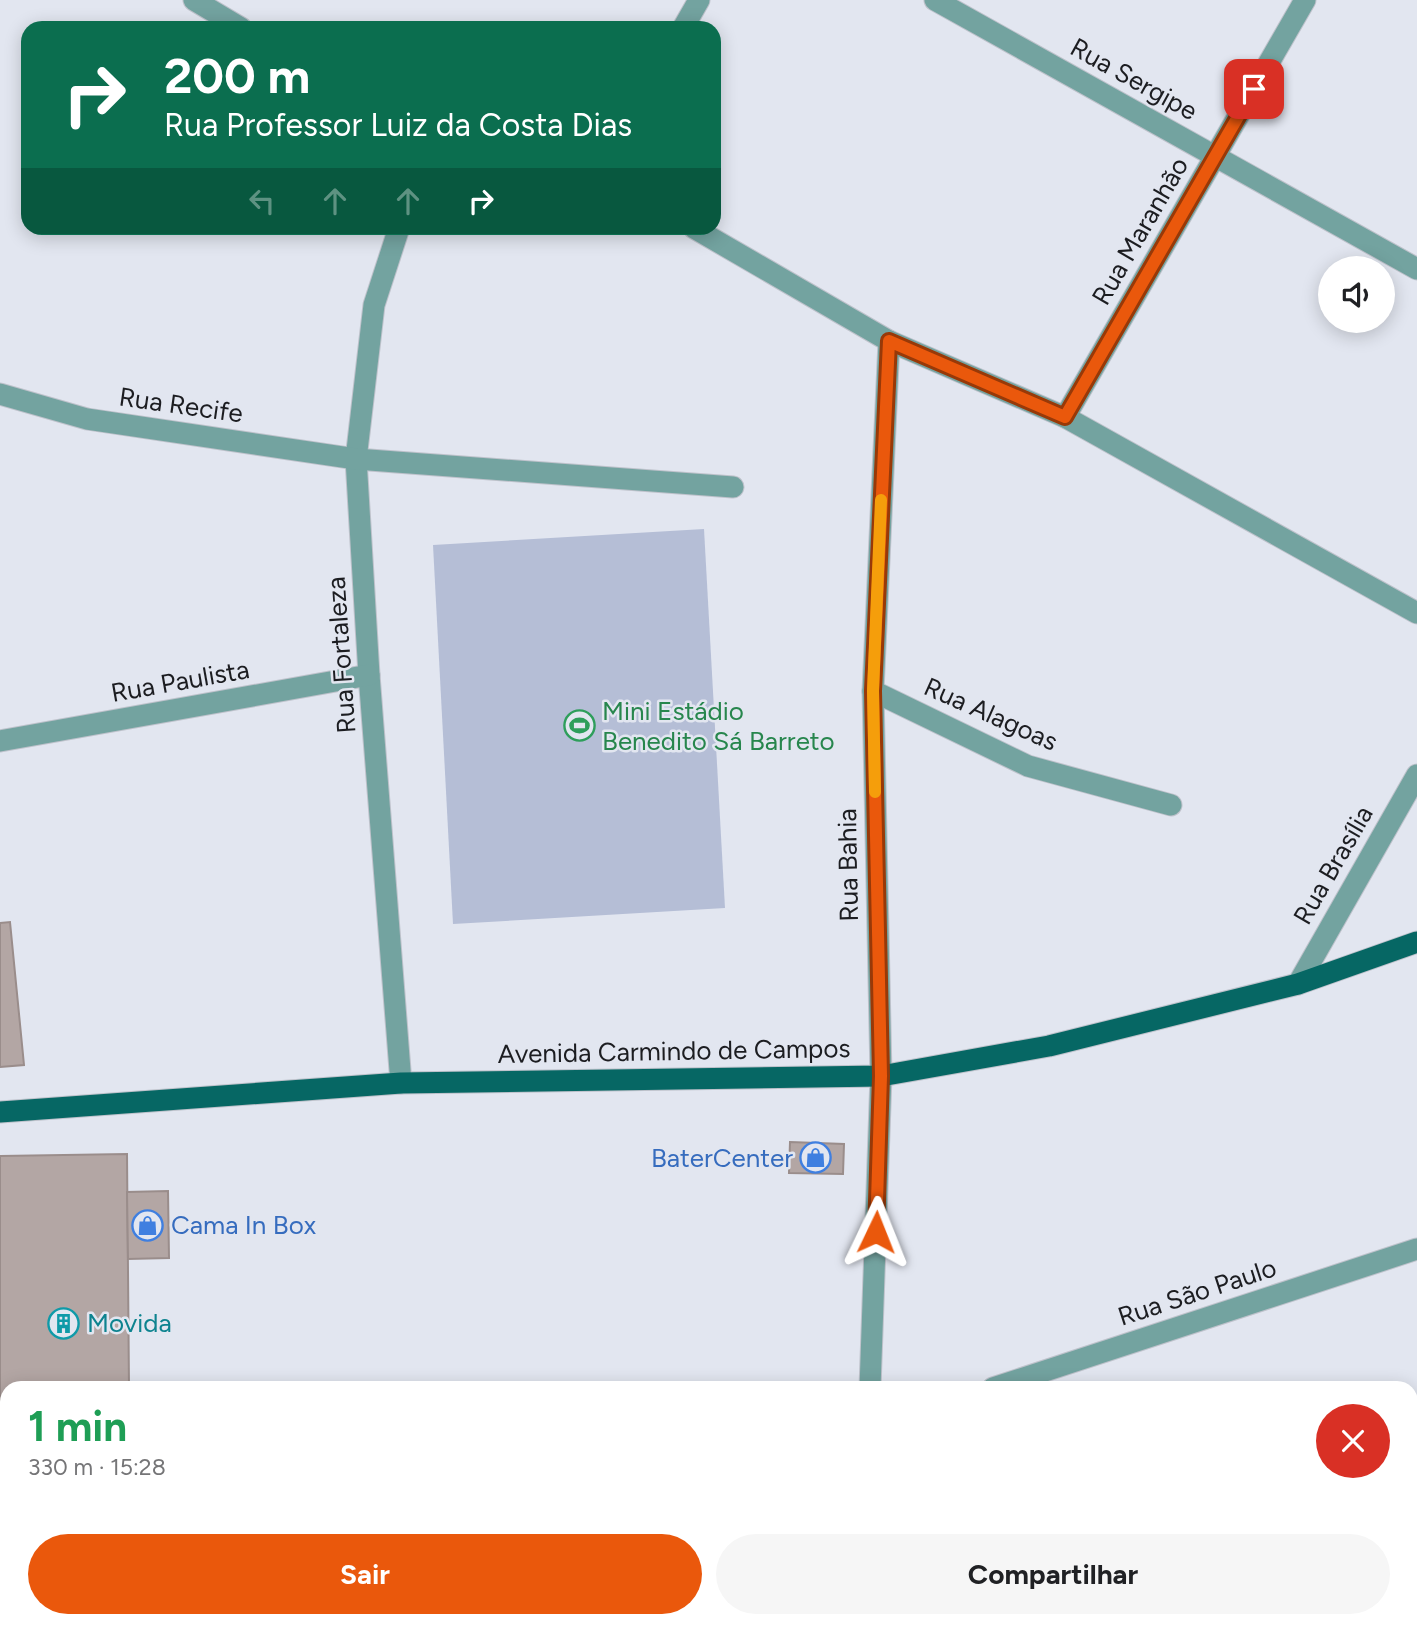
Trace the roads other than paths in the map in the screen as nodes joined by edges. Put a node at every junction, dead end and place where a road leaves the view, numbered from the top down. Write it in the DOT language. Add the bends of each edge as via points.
graph roads {
  1 [pos="194,0"];
  2 [pos="699,0"];
  3 [pos="935,0"];
  4 [pos="1305,0"];
  5 [pos="229,21"];
  6 [pos="687,21"];
  7 [pos="1215,156"];
  8 [pos="396,235"];
  9 [pos="706,235"];
  10 [pos="1417,269"];
  11 [pos="889,341"];
  12 [pos="0,394"];
  13 [pos="1065,417"];
  14 [pos="356,459"];
  15 [pos="733,487"];
  16 [pos="1417,612"];
  17 [pos="369,675"];
  18 [pos="873,691"];
  19 [pos="0,741"];
  20 [pos="1417,775"];
  21 [pos="1171,805"];
  22 [pos="1417,942"];
  23 [pos="1298,984"];
  24 [pos="881,1076"];
  25 [pos="401,1083"];
  26 [pos="0,1112"];
  27 [pos="1417,1249"];
  28 [pos="870,1381"];
  29 [pos="1014,1381"];
  1 -- 5 [label="street"];
  2 -- 6 [label="street"];
  3 -- 7 [label="street, Rua Sergipe"];
  4 -- 7 [label="street, Rua Maranhão"];
  7 -- 10 [label="street, Rua Sergipe"];
  7 -- 13 [label="street, Rua Maranhão"];
  8 -- 14 [label="street, Rua Fortaleza" via="374,305"];
  9 -- 11 [label="street"];
  11 -- 13 [label="street"];
  11 -- 18 [label="street, Rua Bahia"];
  12 -- 14 [label="street, Rua Recife" via="87,419"];
  13 -- 16 [label="street"];
  14 -- 15 [label="street, Rua Recife"];
  14 -- 17 [label="street, Rua Fortaleza"];
  17 -- 19 [label="street, Rua Paulista"];
  17 -- 25 [label="street, Rua Fortaleza"];
  18 -- 21 [label="street, Rua Alagoas" via="1028,766"];
  18 -- 24 [label="street, Rua Bahia"];
  20 -- 23 [label="street, Rua Brasília"];
  22 -- 23 [label="main road, Avenida Carmindo de Campos"];
  23 -- 24 [label="main road, Avenida Carmindo de Campos" via="1049,1046"];
  24 -- 25 [label="main road, Avenida Carmindo de Campos"];
  24 -- 28 [label="street, Rua Bahia"];
  25 -- 26 [label="main road, Avenida Carmindo de Campos"];
  27 -- 29 [label="street, Rua São Paulo"];
}
